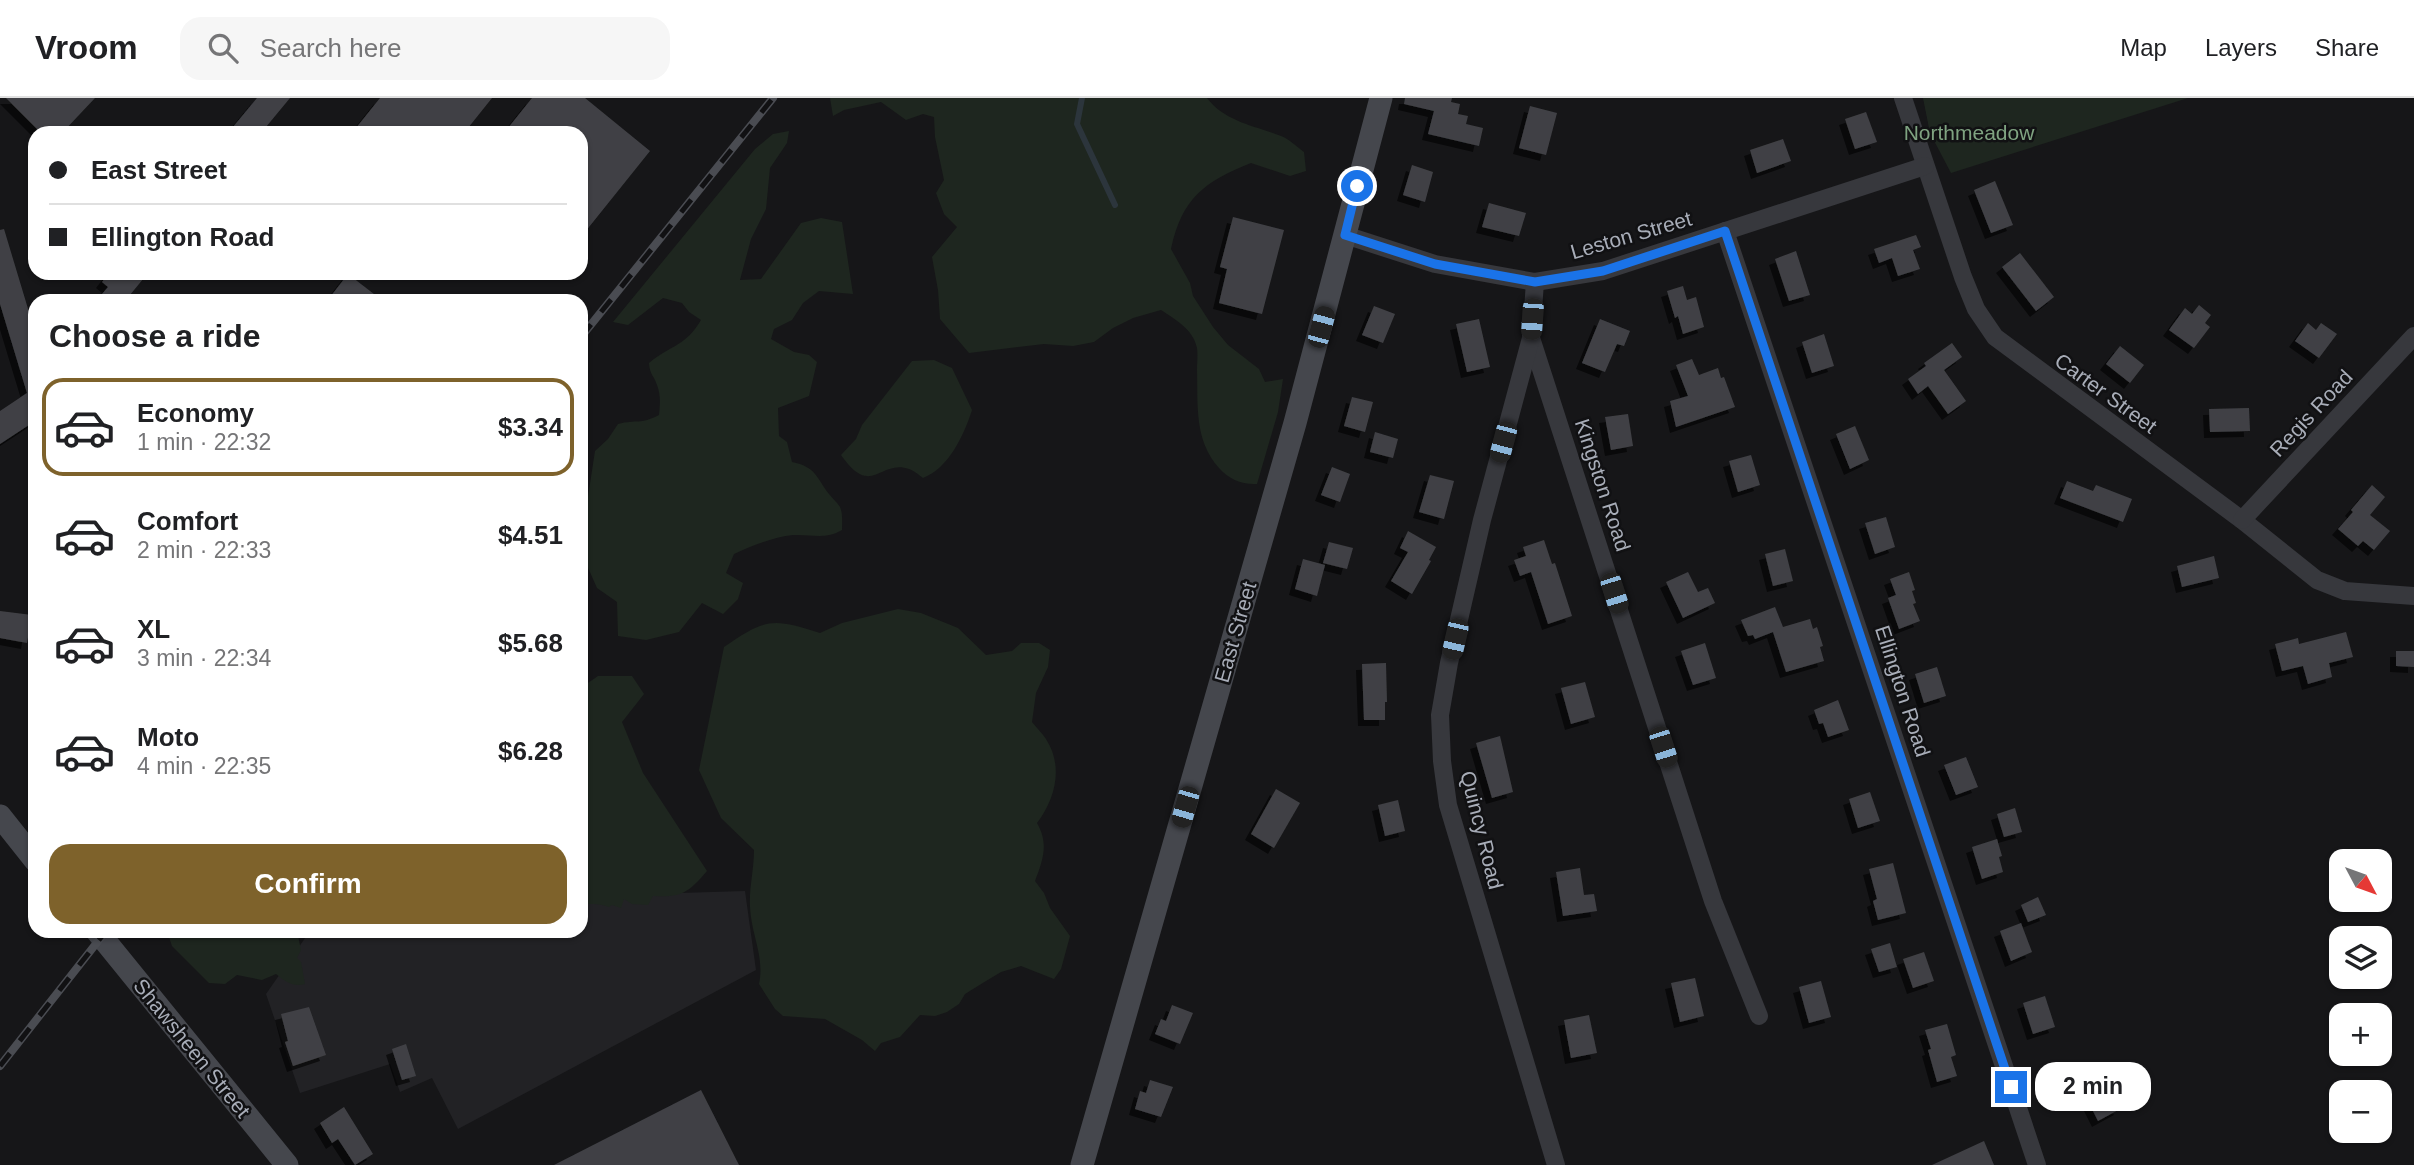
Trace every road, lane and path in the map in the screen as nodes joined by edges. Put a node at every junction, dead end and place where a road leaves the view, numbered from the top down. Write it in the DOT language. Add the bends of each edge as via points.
graph roads {
  1 [pos="1381,98"];
  2 [pos="1903,98"];
  3 [pos="1925,166"];
  4 [pos="1725,231"];
  5 [pos="1345,235"];
  6 [pos="1535,282"];
  7 [pos="2414,336"];
  8 [pos="1531,338"];
  9 [pos="2242,520"];
  10 [pos="2414,596"];
  11 [pos="0,816"];
  12 [pos="28,851"];
  13 [pos="103,938"];
  14 [pos="1759,1016"];
  15 [pos="288,1165"];
  16 [pos="1082,1165"];
  17 [pos="1556,1165"];
  18 [pos="2037,1165"];
  1 -- 5 [label="main road, East Street"];
  2 -- 3 [label="street, Carter Street"];
  3 -- 4 [label="street, Leston Street"];
  3 -- 9 [label="street, Carter Street" via="1976,309 1995,337"];
  4 -- 6 [label="street, Leston Street" via="1603,271"];
  4 -- 18 [label="street, Ellington Road"];
  5 -- 6 [label="street, Leston Street" via="1435,264"];
  5 -- 16 [label="main road, East Street" via="1296,423"];
  6 -- 8 [label="street, Kingston Road"];
  7 -- 9 [label="street, Regis Road"];
  8 -- 14 [label="street, Kingston Road" via="1713,901"];
  8 -- 17 [label="street, Quincy Road" via="1482,520 1440,715 1448,805"];
  9 -- 10 [label="street, Carter Street" via="2326,585 2365,594"];
  11 -- 12 [label="main road"];
  13 -- 15 [label="main road, Shawsheen Street"];
}
